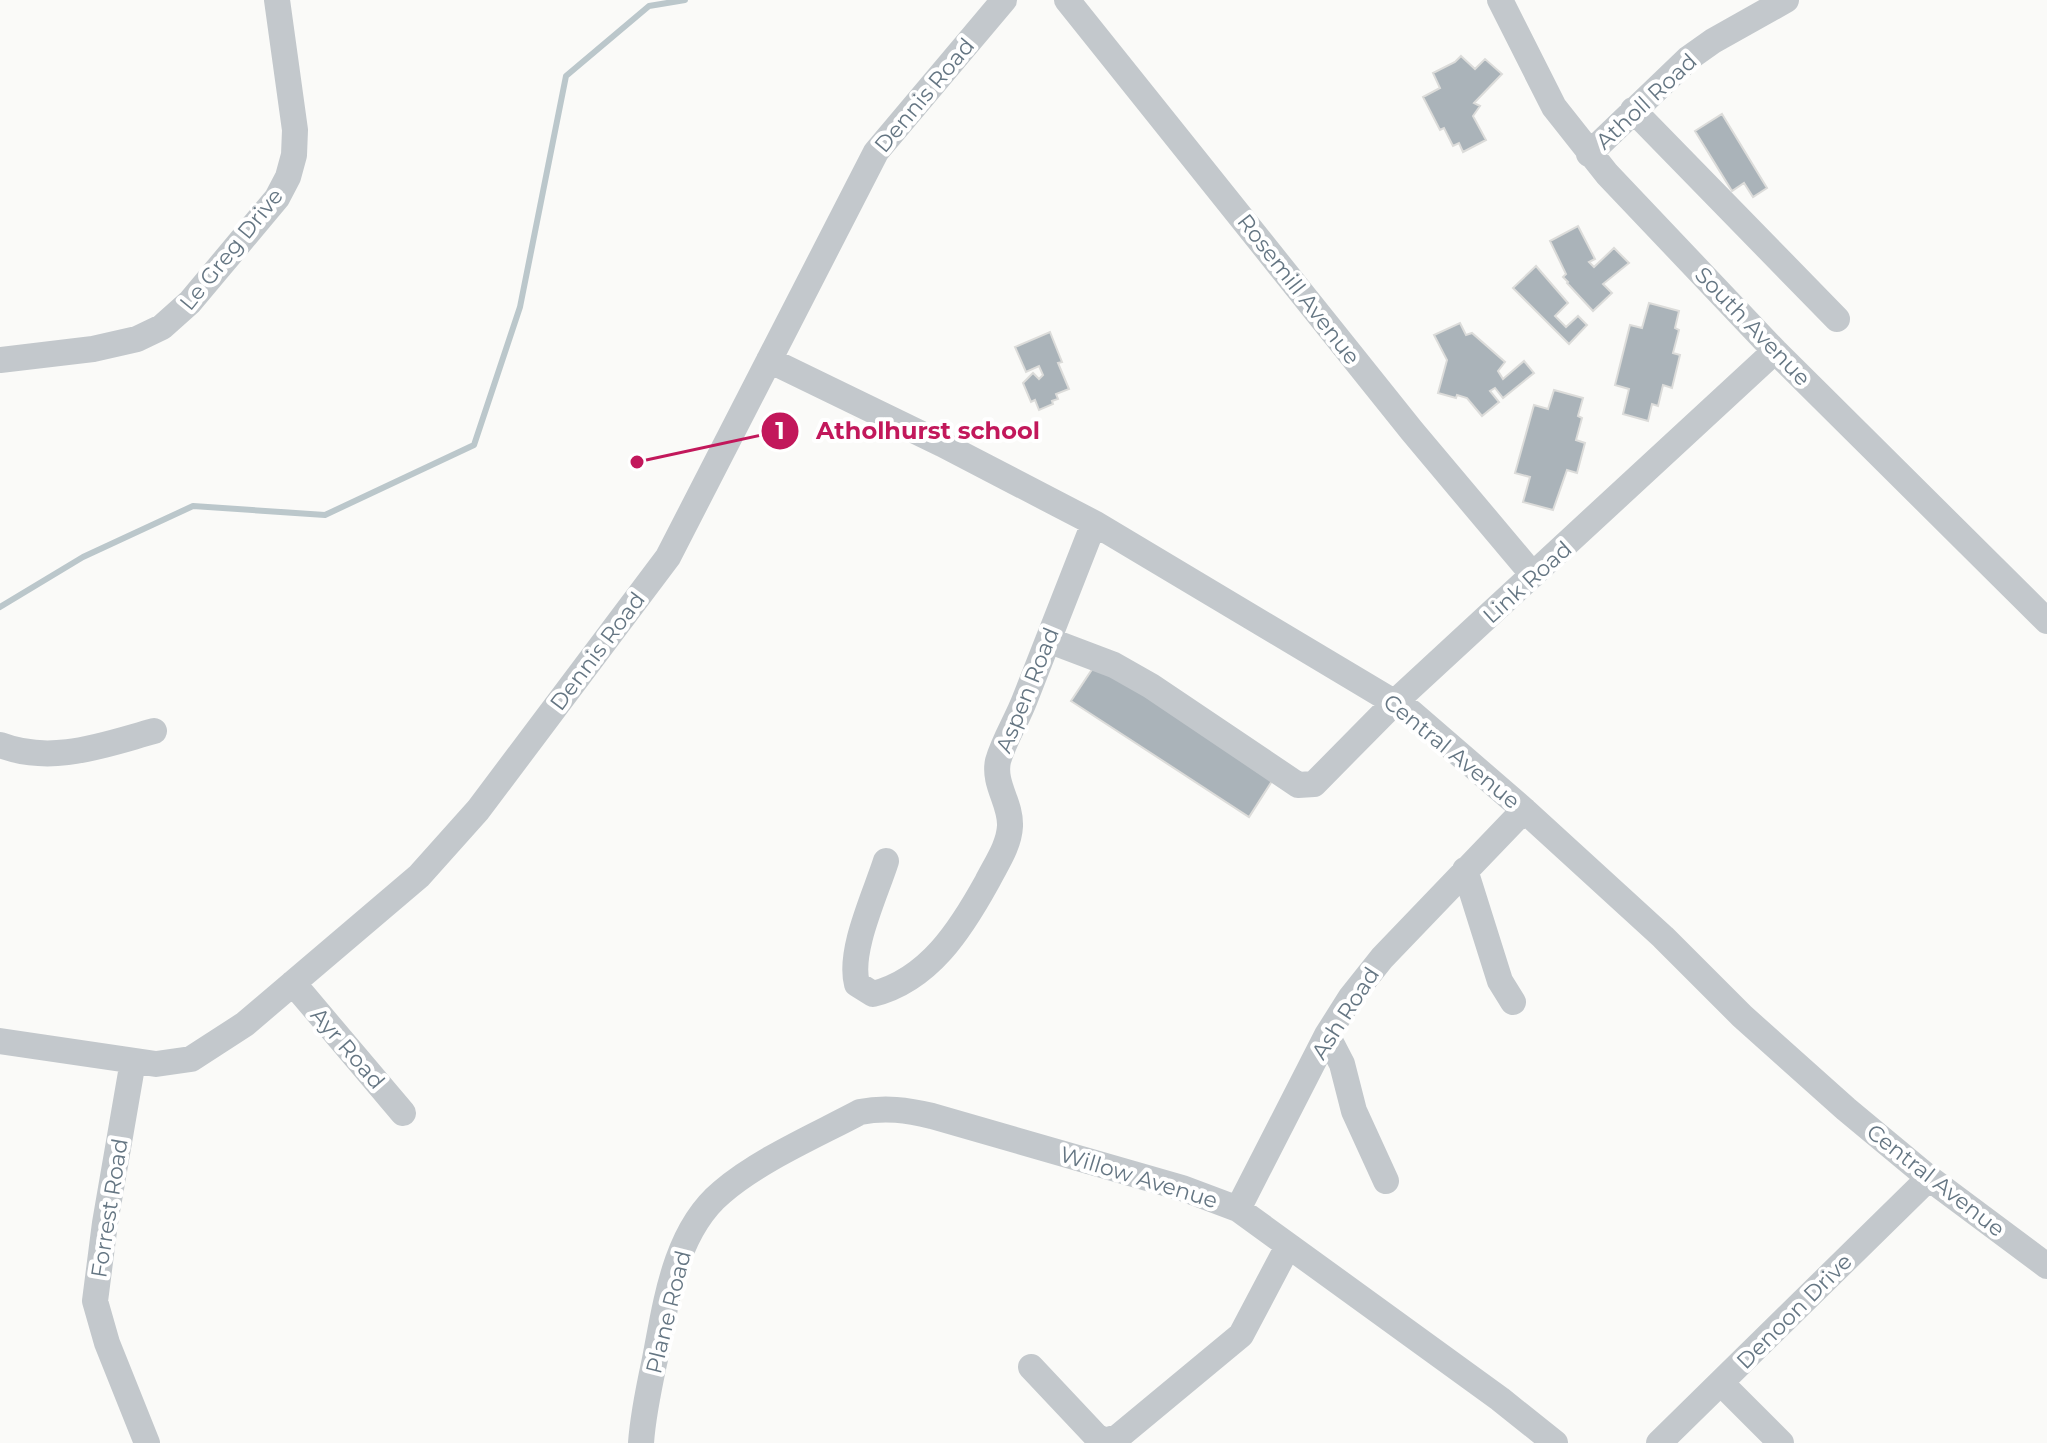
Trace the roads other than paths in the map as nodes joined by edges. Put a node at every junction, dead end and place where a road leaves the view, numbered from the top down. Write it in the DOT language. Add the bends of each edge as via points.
graph roads {
  1 [pos="277,0"];
  2 [pos="1004,0"];
  3 [pos="1067,0"];
  4 [pos="1500,0"];
  5 [pos="1786,0"];
  6 [pos="1760,6"];
  7 [pos="1633,110"];
  8 [pos="1589,154"];
  9 [pos="1837,319"];
  10 [pos="1775,351"];
  11 [pos="0,360"];
  12 [pos="769,360"];
  13 [pos="1094,523"];
  14 [pos="1533,575"];
  15 [pos="2047,621"];
  16 [pos="1048,640"];
  17 [pos="1395,702"];
  18 [pos="154,731"];
  19 [pos="0,745"];
  20 [pos="1524,810"];
  21 [pos="886,861"];
  22 [pos="1465,870"];
  23 [pos="293,983"];
  24 [pos="1513,1002"];
  25 [pos="1327,1035"];
  26 [pos="0,1041"];
  27 [pos="133,1061"];
  28 [pos="403,1113"];
  29 [pos="1929,1178"];
  30 [pos="1386,1181"];
  31 [pos="722,1192"];
  32 [pos="1238,1209"];
  33 [pos="1288,1246"];
  34 [pos="2047,1266"];
  35 [pos="1031,1367"];
  36 [pos="1721,1383"];
  37 [pos="147,1443"];
  38 [pos="641,1443"];
  39 [pos="1555,1443"];
  40 [pos="1659,1443"];
  41 [pos="1781,1443"];
  1 -- 11 [label="street, Le Greg Drive" via="295,130 294,155 277,198 190,302 162,327 93,349"];
  2 -- 12 [label="street, Dennis Road" via="876,152"];
  3 -- 14 [label="street, Rosemill Avenue"];
  4 -- 8 [label="street, South Avenue" via="1554,107"];
  5 -- 6 [label="street, Atholl Road"];
  6 -- 7 [label="street, Atholl Road" via="1689,58"];
  7 -- 8 [label="street, Atholl Road"];
  7 -- 9 [label="street"];
  8 -- 10 [label="street, South Avenue"];
  10 -- 14 [label="street, Link Road"];
  10 -- 15 [label="street, South Avenue"];
  12 -- 13 [label="street, Central Avenue"];
  12 -- 23 [label="street, Dennis Road" via="668,557 478,810 419,876"];
  13 -- 16 [label="street, Aspen Road"];
  13 -- 17 [label="street, Central Avenue"];
  14 -- 17 [label="street, Link Road"];
  16 -- 17 [label="street, Link Road" via="1114,665 1298,785 1314,784"];
  16 -- 21 [label="street, Aspen Road" via="998,763 1010,825 1003,853 962,927 930,962 873,994 857,984 857,951"];
  17 -- 20 [label="street, Central Avenue"];
  18 -- 19 [label="street" via="47,756"];
  20 -- 22 [label="street, Ash Road"];
  20 -- 29 [label="street, Central Avenue" via="1742,1016"];
  22 -- 24 [label="street" via="1500,981"];
  22 -- 25 [label="street, Ash Road" via="1382,958"];
  23 -- 27 [label="street, Dennis Road" via="245,1024 191,1059"];
  23 -- 28 [label="street, Ayr Road"];
  25 -- 30 [label="street"];
  25 -- 32 [label="street, Ash Road"];
  26 -- 27 [label="street, Dennis Road"];
  27 -- 37 [label="street, Forrest Road" via="95,1301"];
  29 -- 34 [label="street, Central Avenue"];
  29 -- 36 [label="street, Denoon Drive"];
  31 -- 32 [label="street, Willow Avenue" via="860,1112 897,1109 1098,1163"];
  31 -- 38 [label="street, Plane Road" via="694,1226 673,1275"];
  32 -- 33 [label="street, Willow Avenue"];
  33 -- 35 [label="street" via="1241,1335 1118,1437 1104,1441 1095,1435"];
  33 -- 39 [label="street, Willow Avenue"];
  36 -- 40 [label="street, Denoon Drive"];
  36 -- 41 [label="street"];
}
